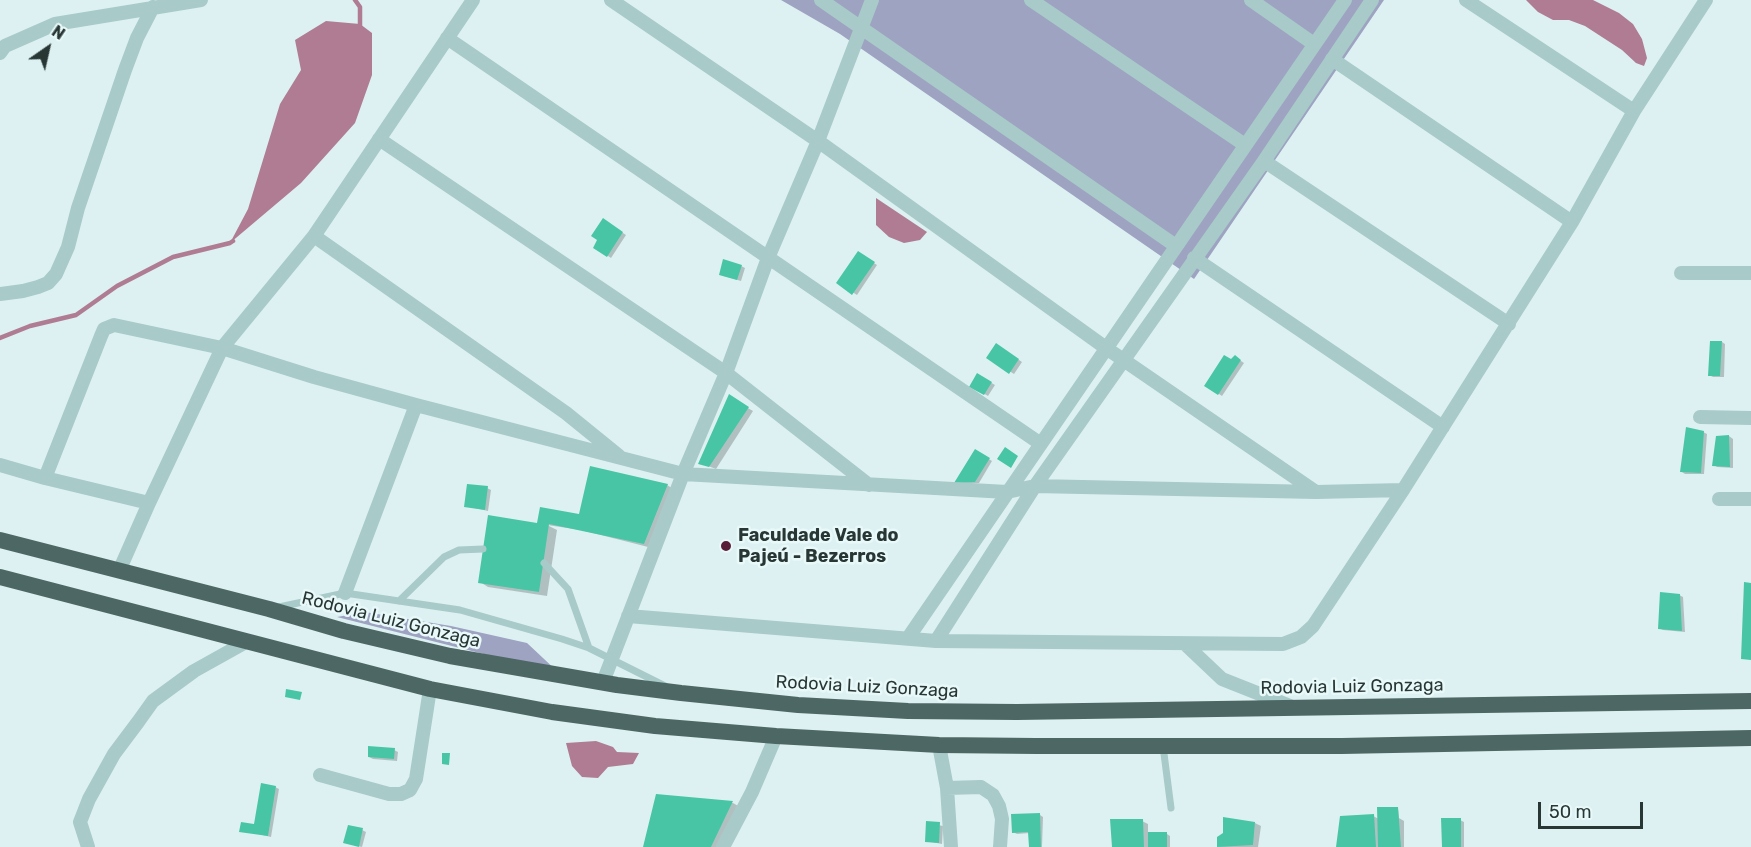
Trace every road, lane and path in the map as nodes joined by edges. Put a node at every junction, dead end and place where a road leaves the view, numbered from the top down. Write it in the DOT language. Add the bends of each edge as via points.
graph roads {
  1 [pos="201,0"];
  2 [pos="473,0"];
  3 [pos="611,0"];
  4 [pos="821,0"];
  5 [pos="873,0"];
  6 [pos="1031,0"];
  7 [pos="1251,0"];
  8 [pos="1345,0"];
  9 [pos="1372,0"];
  10 [pos="1466,0"];
  11 [pos="1706,0"];
  12 [pos="153,7"];
  13 [pos="861,28"];
  14 [pos="447,38"];
  15 [pos="1314,44"];
  16 [pos="0,53"];
  17 [pos="1332,59"];
  18 [pos="1634,111"];
  19 [pos="379,139"];
  20 [pos="818,141"];
  21 [pos="1245,145"];
  22 [pos="1263,161"];
  23 [pos="1572,222"];
  24 [pos="314,236"];
  25 [pos="1176,246"];
  26 [pos="768,258"];
  27 [pos="1194,258"];
  28 [pos="1681,273"];
  29 [pos="1751,273"];
  30 [pos="0,294"];
  31 [pos="1509,324"];
  32 [pos="222,348"];
  33 [pos="1106,348"];
  34 [pos="1124,360"];
  35 [pos="726,373"];
  36 [pos="416,405"];
  37 [pos="1700,417"];
  38 [pos="1751,418"];
  39 [pos="1443,427"];
  40 [pos="1041,444"];
  41 [pos="622,459"];
  42 [pos="0,465"];
  43 [pos="683,474"];
  44 [pos="45,478"];
  45 [pos="869,485"];
  46 [pos="1035,486"];
  47 [pos="1403,490"];
  48 [pos="1007,492"];
  49 [pos="1316,492"];
  50 [pos="1719,499"];
  51 [pos="1751,499"];
  52 [pos="149,503"];
  53 [pos="0,540"];
  54 [pos="483,549"];
  55 [pos="544,563"];
  56 [pos="119,571"];
  57 [pos="0,577"];
  58 [pos="345,593"];
  59 [pos="399,601"];
  60 [pos="269,609"];
  61 [pos="628,616"];
  62 [pos="908,638"];
  63 [pos="936,641"];
  64 [pos="246,642"];
  65 [pos="1185,644"];
  66 [pos="589,648"];
  67 [pos="612,660"];
  68 [pos="603,682"];
  69 [pos="430,689"];
  70 [pos="681,693"];
  71 [pos="1751,700"];
  72 [pos="1292,707"];
  73 [pos="776,736"];
  74 [pos="1751,738"];
  75 [pos="939,745"];
  76 [pos="1163,746"];
  77 [pos="320,775"];
  78 [pos="947,788"];
  79 [pos="1171,808"];
  80 [pos="88,847"];
  81 [pos="723,847"];
  82 [pos="951,847"];
  83 [pos="1000,847"];
  1 -- 12 [label="street"];
  2 -- 14 [label="street"];
  3 -- 20 [label="street"];
  4 -- 13 [label="street"];
  5 -- 13 [label="street"];
  6 -- 21 [label="street"];
  7 -- 15 [label="street"];
  8 -- 15 [label="street"];
  9 -- 17 [label="street"];
  10 -- 18 [label="street"];
  11 -- 18 [label="street"];
  12 -- 16 [label="street" via="55,24 5,46"];
  12 -- 30 [label="street" via="125,70 56,274 38,287"];
  13 -- 20 [label="street"];
  13 -- 25 [label="street"];
  14 -- 19 [label="street"];
  14 -- 26 [label="street"];
  15 -- 21 [label="street"];
  17 -- 22 [label="street"];
  17 -- 23 [label="street"];
  18 -- 23 [label="street"];
  19 -- 24 [label="street"];
  19 -- 35 [label="street"];
  20 -- 26 [label="street"];
  20 -- 33 [label="street"];
  21 -- 25 [label="street"];
  22 -- 27 [label="street"];
  22 -- 31 [label="street"];
  23 -- 31 [label="street"];
  24 -- 32 [label="street"];
  24 -- 41 [label="street" via="566,413"];
  25 -- 33 [label="street"];
  26 -- 35 [label="street"];
  26 -- 40 [label="street"];
  27 -- 34 [label="street"];
  27 -- 39 [label="street"];
  28 -- 29 [label="street"];
  31 -- 39 [label="street"];
  32 -- 36 [label="street"];
  32 -- 44 [label="street" via="114,325 105,330"];
  32 -- 52 [label="street"];
  33 -- 34 [label="street"];
  33 -- 40 [label="street"];
  34 -- 46 [label="street"];
  34 -- 49 [label="street"];
  35 -- 43 [label="street"];
  35 -- 45 [label="street"];
  36 -- 41 [label="street"];
  36 -- 58 [label="street"];
  37 -- 38 [label="street"];
  39 -- 47 [label="street"];
  40 -- 48 [label="street"];
  41 -- 43 [label="street"];
  42 -- 44 [label="street"];
  43 -- 45 [label="street"];
  43 -- 61 [label="street"];
  44 -- 52 [label="street"];
  45 -- 48 [label="street"];
  46 -- 48 [label="street"];
  46 -- 49 [label="street"];
  46 -- 63 [label="street"];
  47 -- 49 [label="street"];
  47 -- 65 [label="street" via="1314,626 1301,637 1283,644"];
  48 -- 62 [label="street"];
  50 -- 51 [label="street"];
  52 -- 56 [label="street"];
  53 -- 56 [label="highway, Rodovia Luiz Gonzaga"];
  54 -- 59 [label="lane" via="459,550 444,556"];
  55 -- 66 [label="lane" via="568,589"];
  56 -- 60 [label="highway, Rodovia Luiz Gonzaga"];
  57 -- 64 [label="highway"];
  58 -- 59 [label="lane"];
  58 -- 60 [label="lane"];
  59 -- 66 [label="lane" via="460,610"];
  60 -- 68 [label="highway, Rodovia Luiz Gonzaga" via="450,656"];
  61 -- 62 [label="street"];
  61 -- 67 [label="street"];
  62 -- 63 [label="street"];
  63 -- 65 [label="street"];
  64 -- 69 [label="highway"];
  64 -- 80 [label="street" via="194,671 153,701 114,754 88,799 80,822"];
  65 -- 72 [label="street" via="1222,679"];
  66 -- 67 [label="lane"];
  67 -- 68 [label="street"];
  67 -- 70 [label="lane"];
  68 -- 70 [label="highway, Rodovia Luiz Gonzaga"];
  69 -- 73 [label="highway" via="609,720"];
  69 -- 77 [label="street" via="416,779 410,790 389,794"];
  70 -- 72 [label="highway, Rodovia Luiz Gonzaga" via="908,711"];
  71 -- 72 [label="highway, Rodovia Luiz Gonzaga"];
  73 -- 75 [label="highway"];
  73 -- 81 [label="street"];
  74 -- 76 [label="highway"];
  75 -- 76 [label="highway"];
  75 -- 78 [label="street"];
  76 -- 79 [label="lane"];
  78 -- 82 [label="street"];
  78 -- 83 [label="street" via="981,787 993,795 1002,819"];
}
